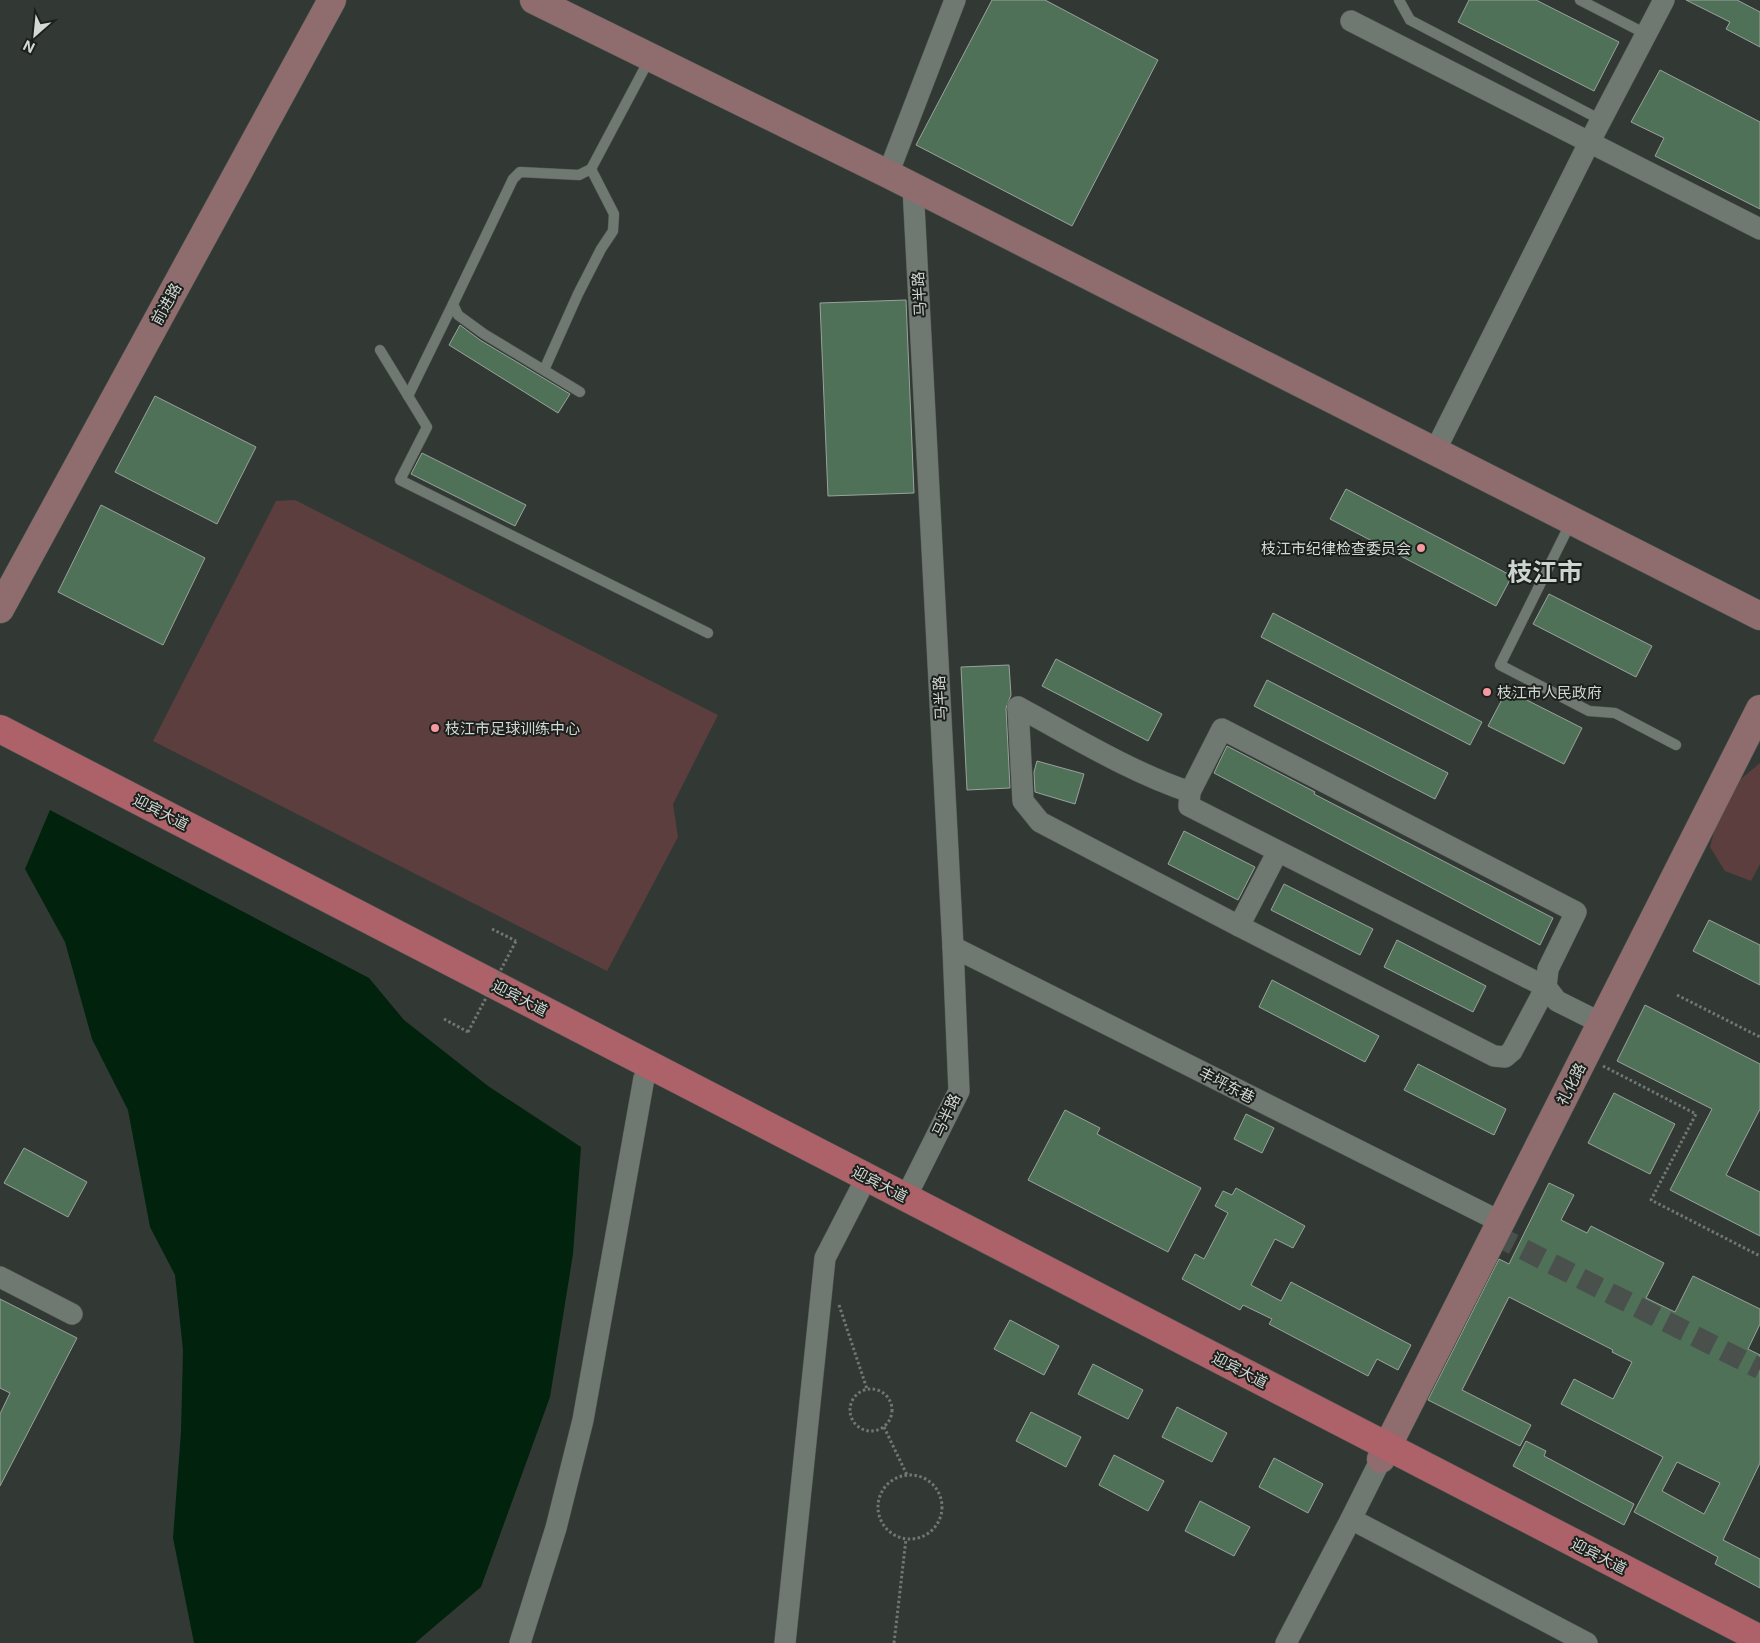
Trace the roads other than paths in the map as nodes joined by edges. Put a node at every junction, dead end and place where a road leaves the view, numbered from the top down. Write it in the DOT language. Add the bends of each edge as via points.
graph roads {
  1 [pos="332,0"];
  2 [pos="534,0"];
  3 [pos="955,0"];
  4 [pos="1399,0"];
  5 [pos="1580,0"];
  6 [pos="1664,0"];
  7 [pos="1351,22"];
  8 [pos="1646,34"];
  9 [pos="651,58"];
  10 [pos="1601,120"];
  11 [pos="1589,143"];
  12 [pos="591,170"];
  13 [pos="888,174"];
  14 [pos="913,187"];
  15 [pos="1760,229"];
  16 [pos="453,304"];
  17 [pos="380,350"];
  18 [pos="544,370"];
  19 [pos="580,392"];
  20 [pos="408,396"];
  21 [pos="1435,451"];
  22 [pos="1572,521"];
  23 [pos="0,609"];
  24 [pos="1760,616"];
  25 [pos="708,633"];
  26 [pos="1760,709"];
  27 [pos="0,728"];
  28 [pos="0,744"];
  29 [pos="1676,745"];
  30 [pos="1190,792"];
  31 [pos="1278,851"];
  32 [pos="1238,926"];
  33 [pos="953,947"];
  34 [pos="1546,987"];
  35 [pos="1601,1023"];
  36 [pos="644,1078"];
  37 [pos="860,1190"];
  38 [pos="906,1197"];
  39 [pos="1501,1222"];
  40 [pos="0,1277"];
  41 [pos="72,1314"];
  42 [pos="1385,1453"];
  43 [pos="1351,1518"];
  44 [pos="1760,1639"];
  45 [pos="520,1643"];
  46 [pos="785,1643"];
  47 [pos="1286,1643"];
  48 [pos="1587,1643"];
  49 [pos="1736,1643"];
  1 -- 23 [label="street, 前进路"];
  2 -- 9 [label="street"];
  3 -- 13 [label="street"];
  4 -- 10 [label="lane" via="1410,20"];
  5 -- 8 [label="lane"];
  6 -- 8 [label="street"];
  7 -- 11 [label="street"];
  8 -- 10 [label="street"];
  9 -- 12 [label="lane"];
  9 -- 13 [label="street"];
  10 -- 11 [label="street"];
  11 -- 15 [label="street"];
  11 -- 21 [label="street"];
  12 -- 16 [label="lane" via="579,174 520,172 513,179"];
  12 -- 18 [label="lane" via="614,214 613,231 578,294"];
  13 -- 14 [label="street"];
  14 -- 21 [label="street"];
  14 -- 33 [label="street, 马半路"];
  16 -- 18 [label="lane" via="458,315 484,334"];
  16 -- 20 [label="lane"];
  17 -- 20 [label="lane"];
  18 -- 19 [label="lane"];
  20 -- 25 [label="lane" via="427,427 400,480"];
  21 -- 22 [label="street"];
  22 -- 24 [label="street"];
  22 -- 29 [label="lane" via="1500,664 1589,711 1615,714"];
  26 -- 35 [label="street, 礼化路"];
  27 -- 38 [label="main road, 迎宾大道"];
  28 -- 36 [label="main road, 迎宾大道"];
  30 -- 31 [label="street" via="1189,806"];
  30 -- 32 [label="street" via="1123,764 1018,707 1022,801 1040,822"];
  30 -- 34 [label="street" via="1222,729 1576,912 1548,969"];
  31 -- 32 [label="street"];
  31 -- 34 [label="street"];
  32 -- 34 [label="street" via="1494,1056 1504,1057 1512,1051"];
  33 -- 38 [label="street, 马半路" via="959,1091"];
  33 -- 39 [label="street, 丰坪东巷"];
  34 -- 35 [label="street" via="1557,1001"];
  35 -- 39 [label="street, 礼化路"];
  36 -- 37 [label="main road, 迎宾大道"];
  36 -- 45 [label="street" via="583,1420 556,1528"];
  37 -- 42 [label="main road, 迎宾大道"];
  37 -- 46 [label="street" via="825,1258"];
  38 -- 42 [label="main road, 迎宾大道"];
  39 -- 42 [label="street, 礼化路"];
  40 -- 41 [label="street"];
  42 -- 43 [label="street"];
  42 -- 44 [label="main road, 迎宾大道"];
  42 -- 49 [label="main road, 迎宾大道"];
  43 -- 47 [label="street"];
  43 -- 48 [label="street"];
}
